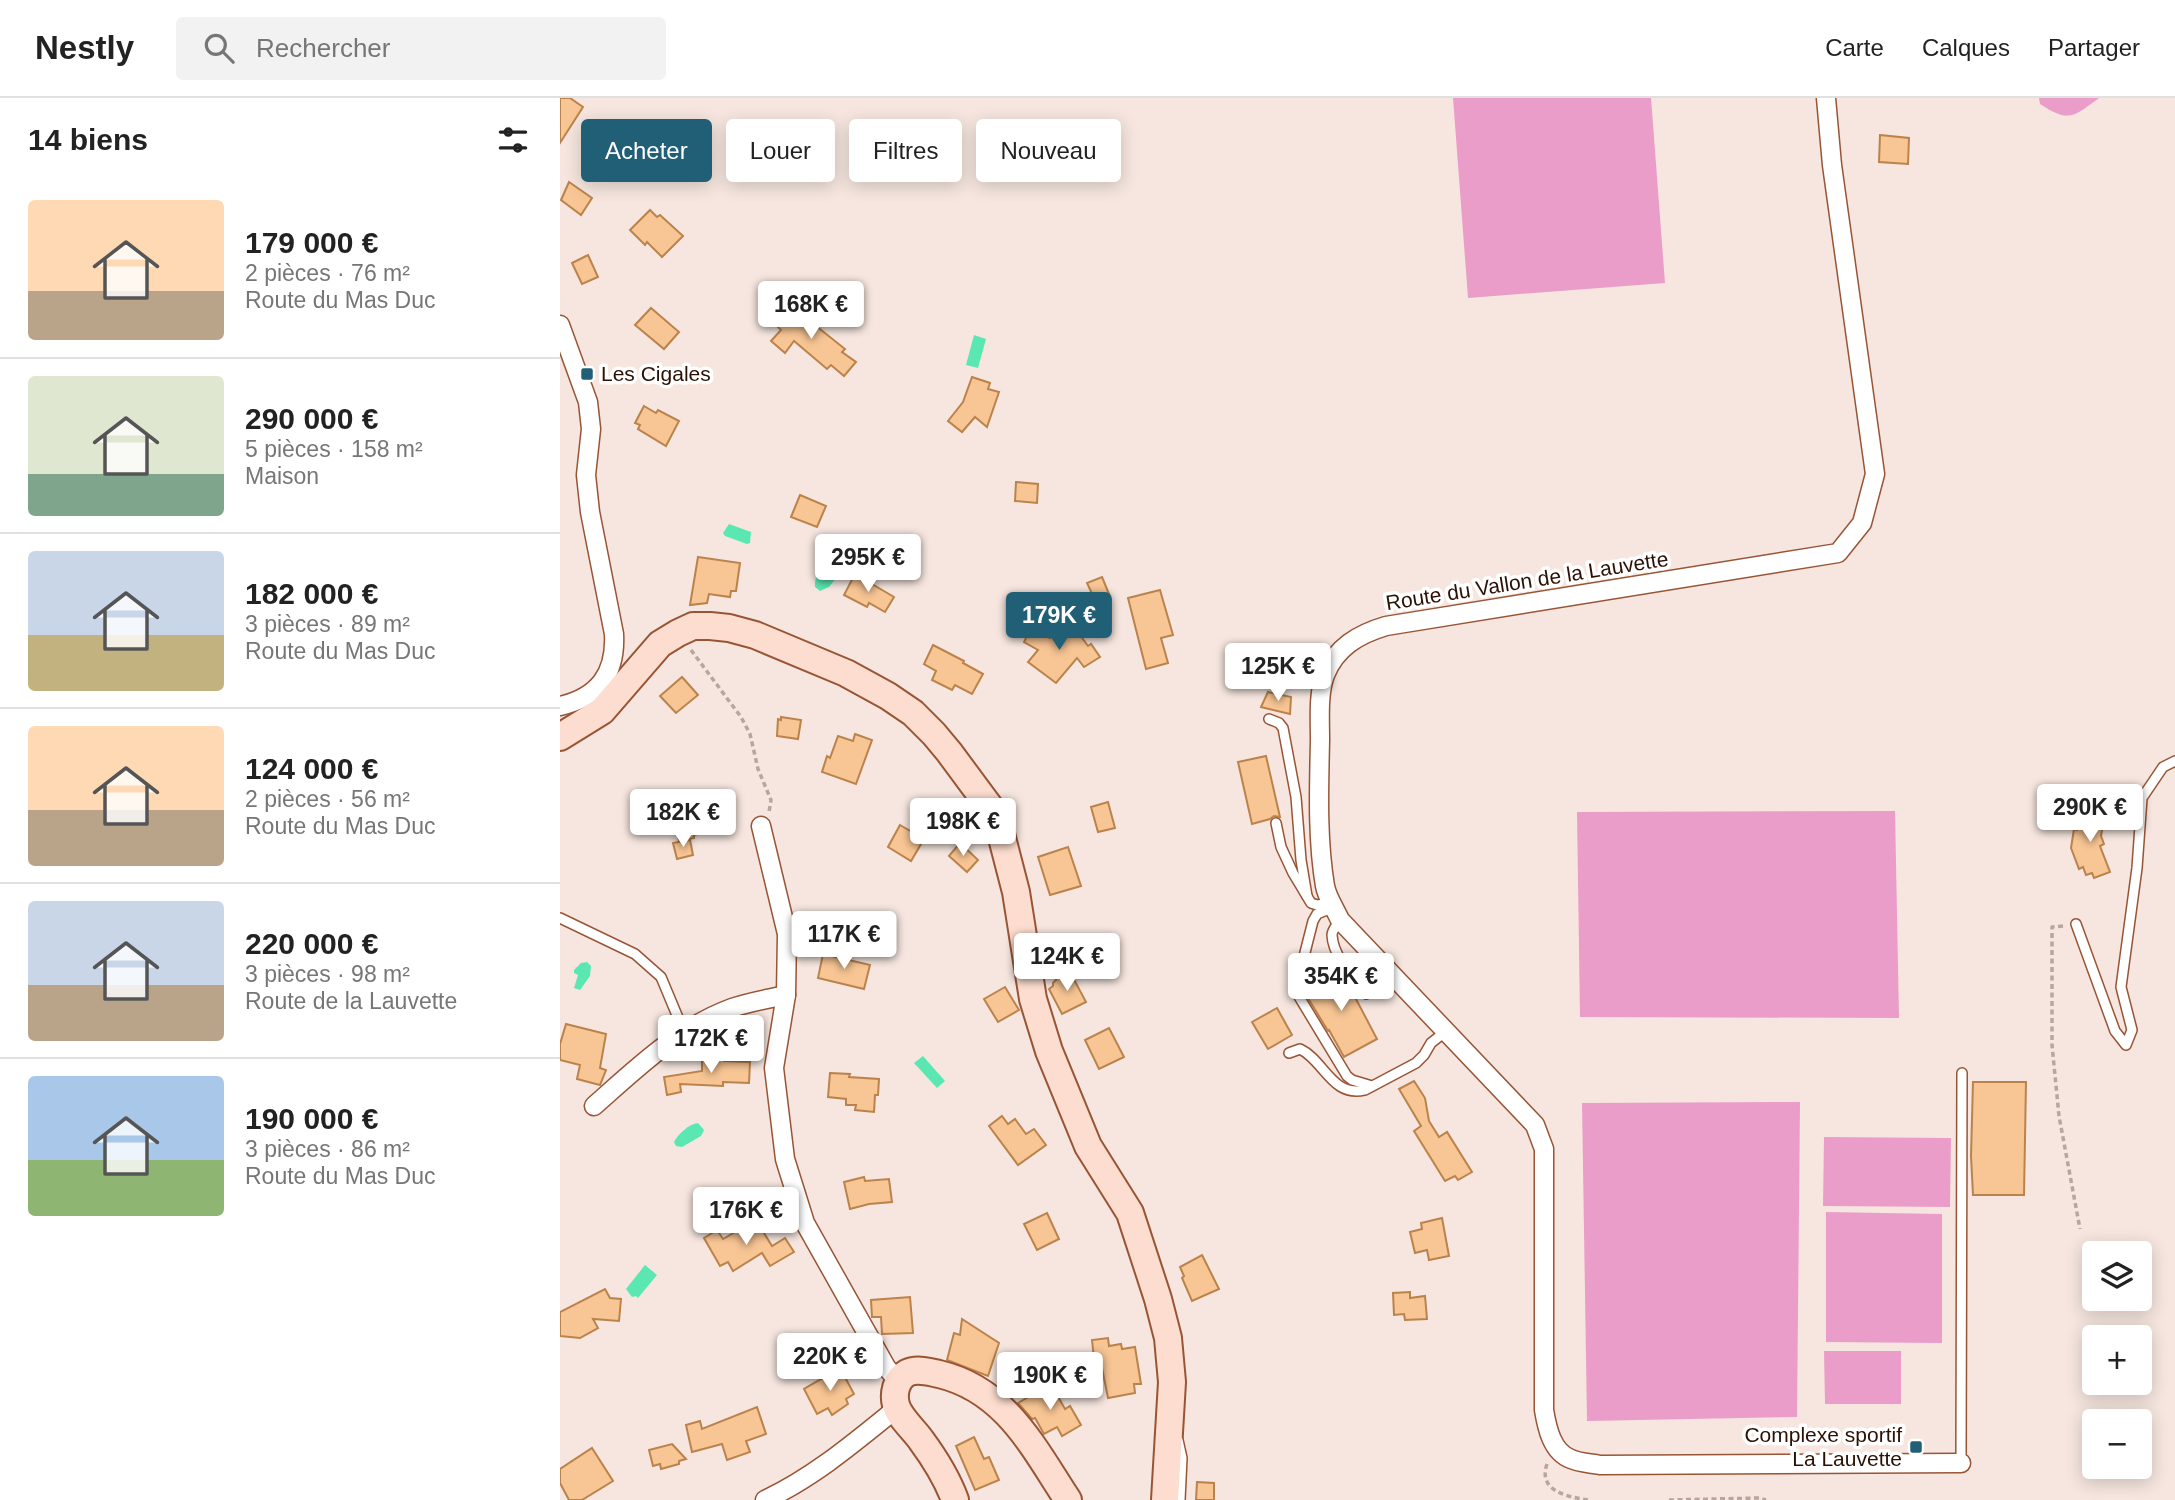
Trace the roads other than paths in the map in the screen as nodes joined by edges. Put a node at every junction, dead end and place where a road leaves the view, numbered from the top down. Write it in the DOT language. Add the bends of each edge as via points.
graph roads {
  1 [pos="1826,98"];
  2 [pos="560,326"];
  3 [pos="560,706"];
  4 [pos="1269,719"];
  5 [pos="560,737"];
  6 [pos="2175,761"];
  7 [pos="1276,823"];
  8 [pos="761,825"];
  9 [pos="1307,896"];
  10 [pos="1335,910"];
  11 [pos="560,918"];
  12 [pos="2076,924"];
  13 [pos="1366,994"];
  14 [pos="786,995"];
  15 [pos="684,1032"];
  16 [pos="1445,1032"];
  17 [pos="1289,1053"];
  18 [pos="1962,1073"];
  19 [pos="1372,1086"];
  20 [pos="594,1106"];
  21 [pos="898,1381"];
  22 [pos="897,1408"];
  23 [pos="1170,1435"];
  24 [pos="1961,1463"];
  25 [pos="765,1500"];
  26 [pos="955,1500"];
  27 [pos="1068,1500"];
  28 [pos="1165,1500"];
  29 [pos="1180,1500"];
  1 -- 10 [label="street, Route du Vallon de la Lauvette" via="1875,474 1862,523 1839,553 1386,626 1344,646 1325,676 1320,716 1322,863"];
  2 -- 3 [label="street" via="588,402 591,429 586,475 615,652 612,666 597,687 580,700"];
  4 -- 9 [label="lane" via="1283,729"];
  5 -- 23 [label="street" via="602,711 660,644 693,626 755,635 846,673 913,713 934,734 989,806 1001,834 1016,892 1033,999 1049,1051 1088,1146 1130,1213 1168,1338"];
  6 -- 12 [label="lane" via="2163,767 2142,798 2121,986 2132,1030 2126,1045 2115,1031"];
  7 -- 9 [label="lane" via="1281,847"];
  8 -- 14 [label="street" via="787,934"];
  9 -- 10 [label="lane" via="1311,903"];
  10 -- 13 [label="lane" via="1332,936 1337,950"];
  10 -- 16 [label="street, Route du Vallon de la Lauvette"];
  10 -- 19 [label="lane" via="1317,914 1313,921 1298,995 1347,1076"];
  11 -- 15 [label="lane" via="635,954 661,976"];
  14 -- 15 [label="street" via="733,1007"];
  14 -- 21 [label="street" via="774,1068 785,1159 805,1223"];
  15 -- 20 [label="street"];
  16 -- 19 [label="lane" via="1416,1063"];
  16 -- 24 [label="street, Route du Vallon de la Lauvette" via="1535,1125 1544,1149 1544,1410 1556,1447 1569,1459 1600,1465"];
  17 -- 19 [label="lane" via="1307,1052 1346,1090 1357,1092"];
  18 -- 24 [label="lane"];
  21 -- 22 [label="street"];
  21 -- 27 [label="street" via="908,1372 922,1370 954,1377 975,1388 1006,1410"];
  22 -- 25 [label="street" via="821,1469"];
  22 -- 26 [label="street" via="940,1468"];
  23 -- 28 [label="street"];
  23 -- 29 [label="lane" via="1181,1449"];
}
